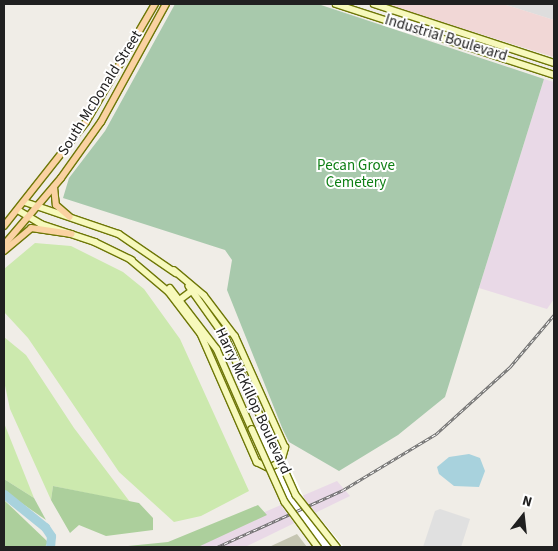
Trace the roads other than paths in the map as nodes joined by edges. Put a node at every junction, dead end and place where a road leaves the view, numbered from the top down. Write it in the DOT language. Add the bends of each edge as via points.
graph roads {
  1 [pos="155,4"];
  2 [pos="166,4"];
  3 [pos="339,4"];
  4 [pos="375,4"];
  5 [pos="373,15"];
  6 [pos="145,22"];
  7 [pos="431,23"];
  8 [pos="154,27"];
  9 [pos="444,27"];
  10 [pos="428,33"];
  11 [pos="442,37"];
  12 [pos="554,63"];
  13 [pos="554,76"];
  14 [pos="54,186"];
  15 [pos="25,202"];
  16 [pos="38,206"];
  17 [pos="18,210"];
  18 [pos="70,216"];
  19 [pos="29,218"];
  20 [pos="4,226"];
  21 [pos="72,234"];
  22 [pos="4,245"];
  23 [pos="4,251"];
  24 [pos="130,259"];
  25 [pos="174,271"];
  26 [pos="192,290"];
  27 [pos="181,300"];
  28 [pos="318,547"];
  29 [pos="337,547"];
  1 -- 6 [label="main road, South McDonald Street"];
  2 -- 8 [label="main road, South McDonald Street"];
  3 -- 5 [label="main road, Industrial Boulevard"];
  4 -- 5 [label="main road"];
  4 -- 7 [label="main road, Industrial Boulevard"];
  5 -- 10 [label="main road, Industrial Boulevard"];
  6 -- 8 [label="main road"];
  6 -- 15 [label="main road, South McDonald Street" via="86,122"];
  7 -- 9 [label="main road, Industrial Boulevard"];
  7 -- 10 [label="main road"];
  8 -- 14 [label="main road, South McDonald Street" via="101,122"];
  9 -- 11 [label="main road"];
  9 -- 12 [label="main road, Industrial Boulevard"];
  10 -- 11 [label="main road, Industrial Boulevard"];
  11 -- 13 [label="main road, Industrial Boulevard"];
  14 -- 16 [label="main road, South McDonald Street"];
  14 -- 18 [label="main road" via="56,206"];
  15 -- 16 [label="main road, Harry McKillop Boulevard"];
  15 -- 17 [label="main road, South McDonald Street"];
  16 -- 18 [label="main road, Harry McKillop Boulevard"];
  16 -- 19 [label="main road, South McDonald Street"];
  17 -- 19 [label="main road, Harry McKillop Boulevard"];
  17 -- 20 [label="main road, South McDonald Street"];
  18 -- 25 [label="main road, Harry McKillop Boulevard" via="125,238"];
  19 -- 21 [label="main road, Harry McKillop Boulevard"];
  19 -- 22 [label="main road, South McDonald Street"];
  21 -- 23 [label="main road" via="31,228"];
  21 -- 24 [label="main road, Harry McKillop Boulevard"];
  24 -- 25 [label="main road" via="169,292 201,334 257,462 269,468 281,462 285,448 235,337 204,296"];
  24 -- 27 [label="main road, Harry McKillop Boulevard"];
  25 -- 26 [label="main road, Harry McKillop Boulevard"];
  26 -- 27 [label="main road"];
  26 -- 29 [label="main road, Harry McKillop Boulevard, bridge" via="226,338 296,495"];
  27 -- 28 [label="main road, Harry McKillop Boulevard, bridge" via="217,349 285,502"];
}
